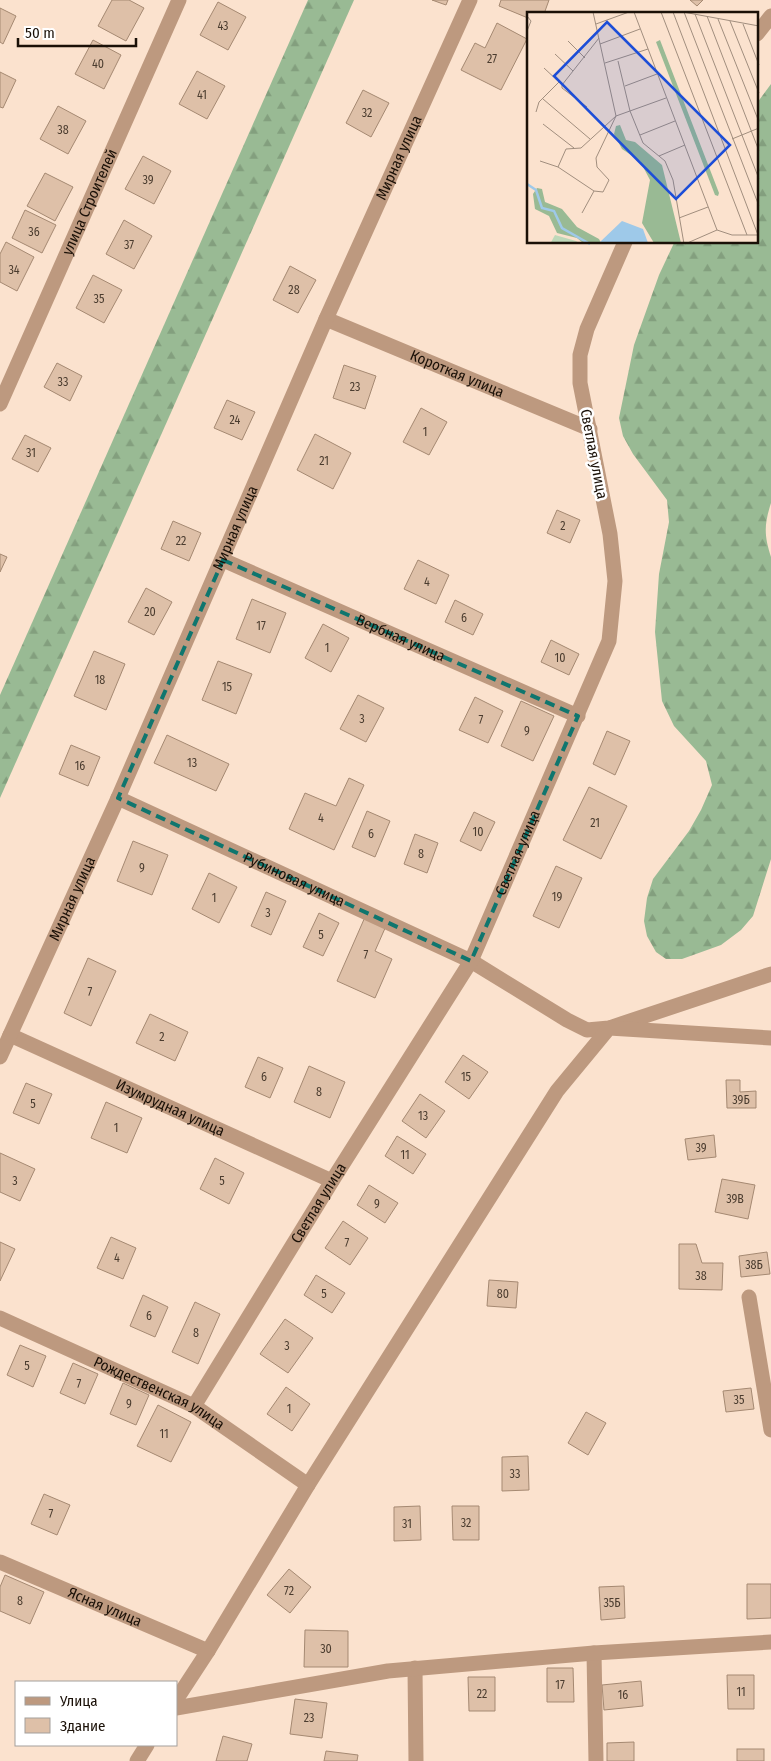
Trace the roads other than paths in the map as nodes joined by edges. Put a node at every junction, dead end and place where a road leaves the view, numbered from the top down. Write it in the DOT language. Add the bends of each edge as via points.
graph roads {
  1 [pos="179,0"];
  2 [pos="470,0"];
  3 [pos="771,16"];
  4 [pos="758,33"];
  5 [pos="624,244"];
  6 [pos="326,319"];
  7 [pos="0,404"];
  8 [pos="590,429"];
  9 [pos="222,560"];
  10 [pos="578,716"];
  11 [pos="118,798"];
  12 [pos="471,961"];
  13 [pos="771,974"];
  14 [pos="608,1028"];
  15 [pos="10,1036"];
  16 [pos="771,1038"];
  17 [pos="0,1057"];
  18 [pos="332,1182"];
  19 [pos="749,1297"];
  20 [pos="0,1318"];
  21 [pos="194,1406"];
  22 [pos="771,1430"];
  23 [pos="308,1485"];
  24 [pos="0,1562"];
  25 [pos="771,1642"];
  26 [pos="208,1651"];
  27 [pos="594,1653"];
  28 [pos="415,1668"];
  29 [pos="178,1697"];
  30 [pos="178,1708"];
  31 [pos="146,1746"];
  32 [pos="137,1761"];
  33 [pos="416,1761"];
  34 [pos="596,1761"];
  1 -- 7 [label="street, улица Строителей"];
  2 -- 6 [label="street, Мирная улица"];
  3 -- 4 [label="street"];
  5 -- 8 [label="street, Светлая улица" via="587,329 580,355 580,383"];
  6 -- 8 [label="street, Короткая улица"];
  6 -- 9 [label="street, Мирная улица"];
  8 -- 10 [label="street, Светлая улица" via="610,534 615,582 609,641"];
  9 -- 10 [label="street, Вербная улица"];
  9 -- 11 [label="street, Мирная улица"];
  10 -- 12 [label="street, Светлая улица"];
  11 -- 12 [label="street, Рубиновая улица"];
  11 -- 15 [label="street, Мирная улица"];
  12 -- 14 [label="street, Рубиновая улица" via="587,1030"];
  12 -- 18 [label="street, Светлая улица"];
  13 -- 14 [label="street"];
  14 -- 16 [label="street"];
  14 -- 23 [label="street" via="557,1091"];
  15 -- 17 [label="street, Мирная улица"];
  15 -- 18 [label="street, Изумрудная улица"];
  18 -- 21 [label="street, Светлая улица"];
  19 -- 22 [label="street"];
  20 -- 21 [label="street, Рождественская улица"];
  21 -- 23 [label="street, Рождественская улица"];
  23 -- 26 [label="street"];
  24 -- 26 [label="street, Ясная улица"];
  25 -- 27 [label="street"];
  26 -- 29 [label="street"];
  27 -- 28 [label="street"];
  27 -- 34 [label="street"];
  28 -- 30 [label="street"];
  28 -- 33 [label="street"];
  31 -- 32 [label="street"];
}
